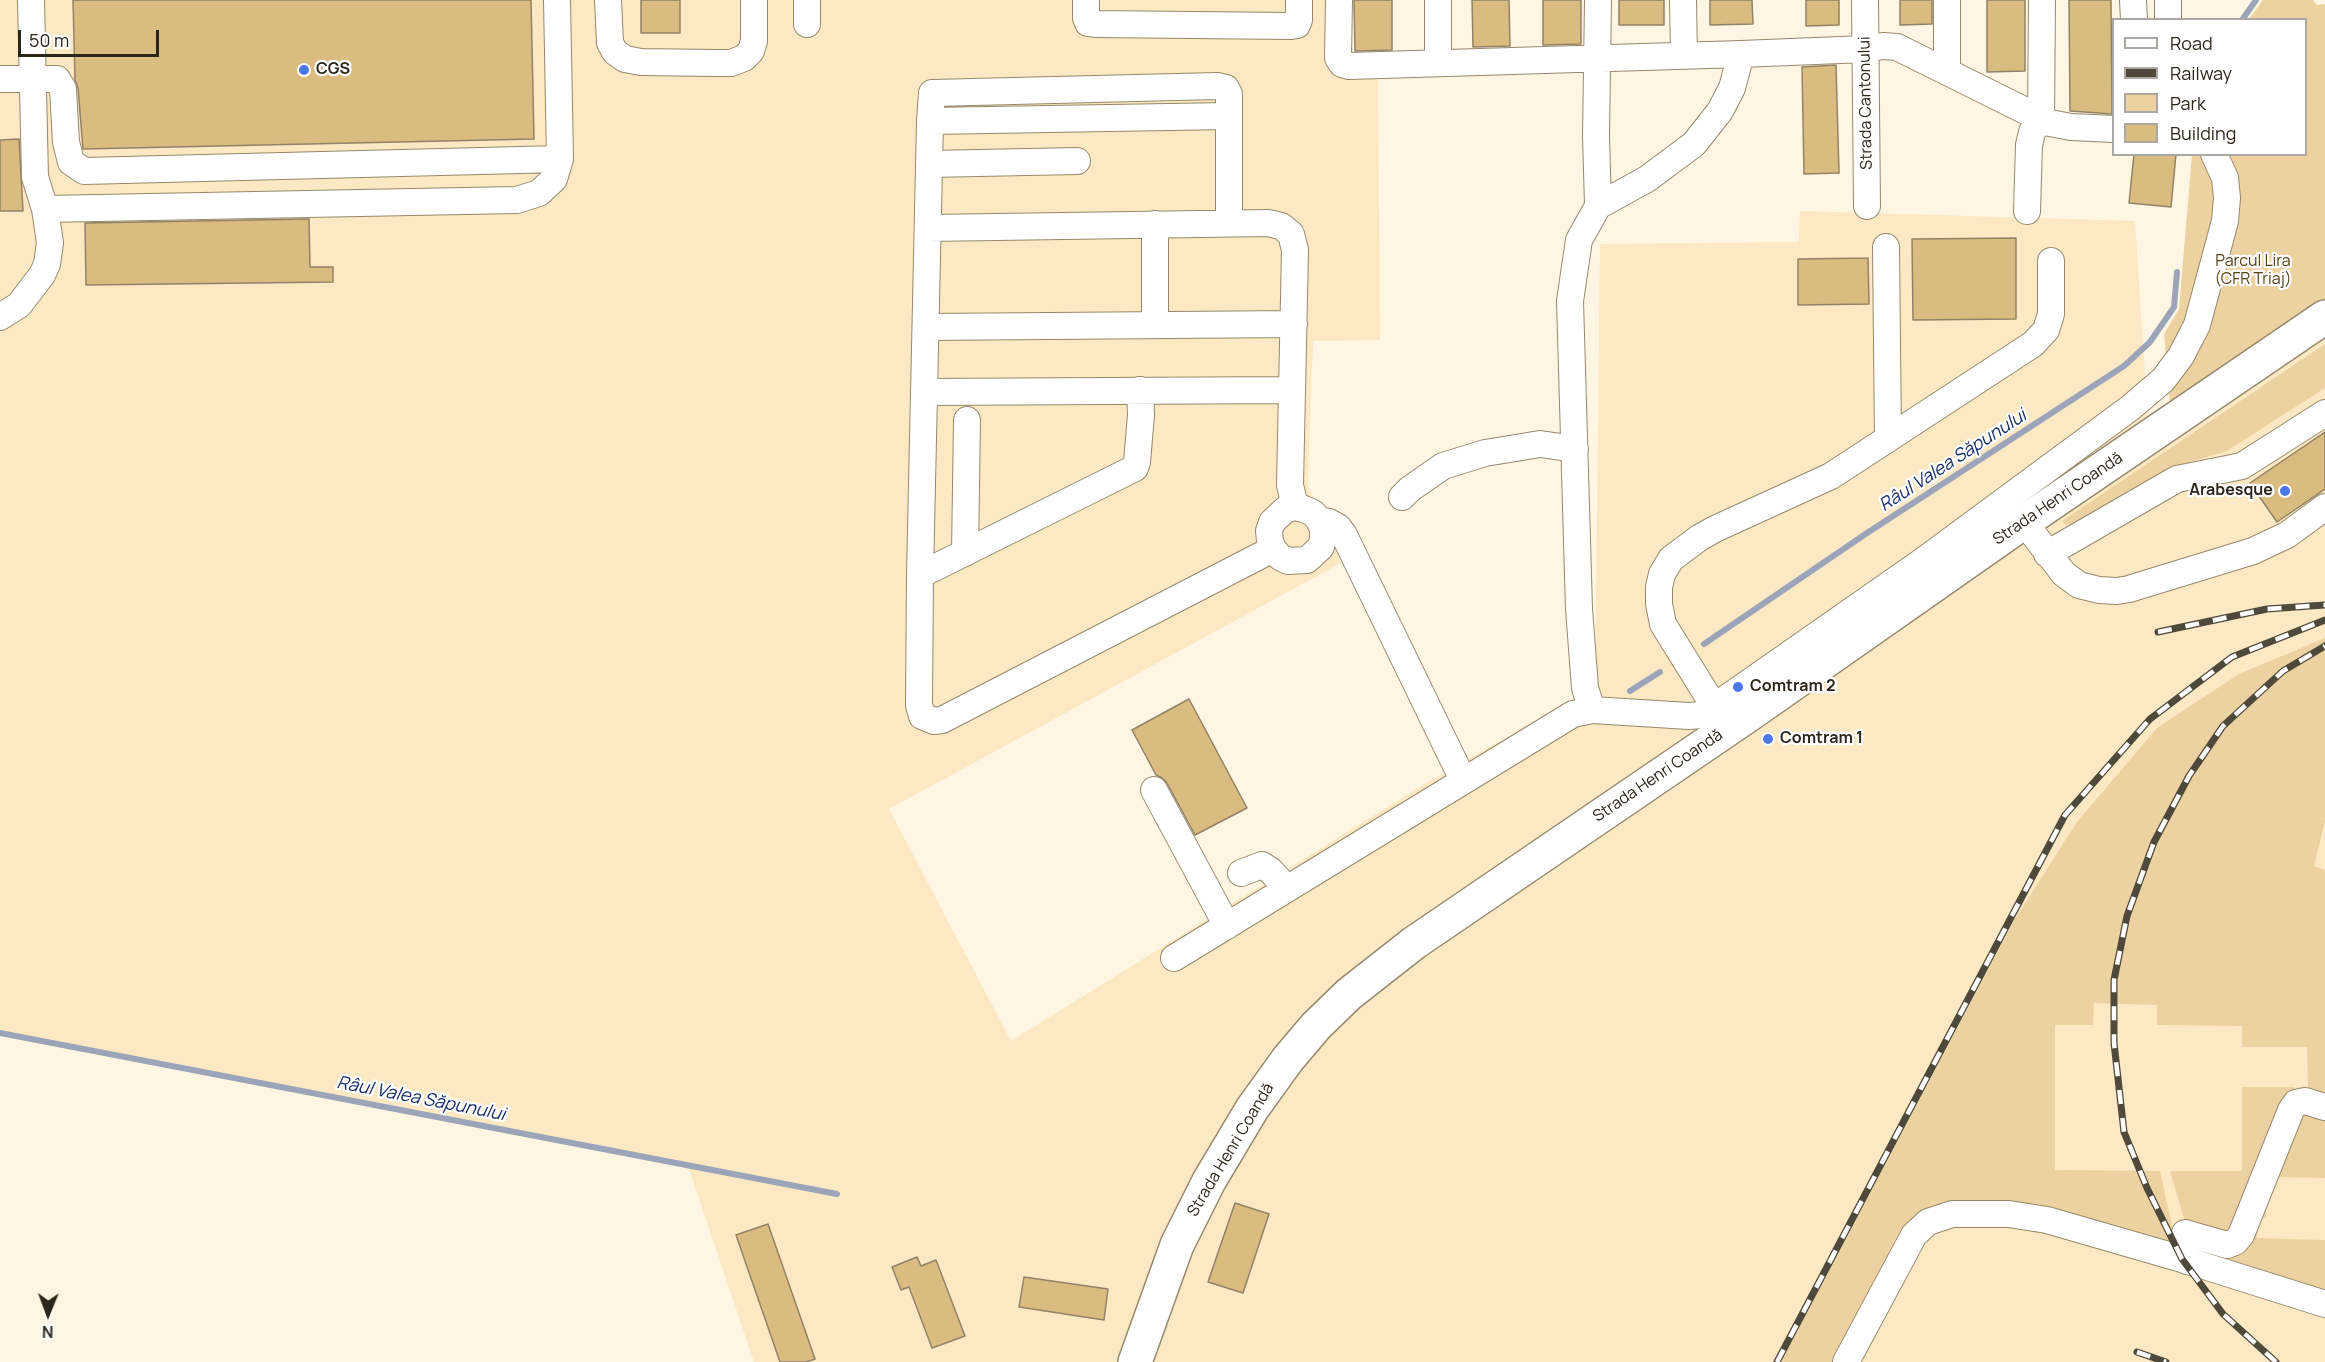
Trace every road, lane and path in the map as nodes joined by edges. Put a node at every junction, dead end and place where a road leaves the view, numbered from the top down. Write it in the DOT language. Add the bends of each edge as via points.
graph roads {
  1 [pos="32,0"];
  2 [pos="557,0"];
  3 [pos="608,0"];
  4 [pos="754,0"];
  5 [pos="1086,0"];
  6 [pos="1299,0"];
  7 [pos="1339,0"];
  8 [pos="1438,0"];
  9 [pos="1598,0"];
  10 [pos="1683,0"];
  11 [pos="1865,0"];
  12 [pos="1947,0"];
  13 [pos="2042,0"];
  14 [pos="2133,0"];
  15 [pos="2168,0"];
  16 [pos="2134,18"];
  17 [pos="2168,18"];
  18 [pos="1865,49"];
  19 [pos="1741,54"];
  20 [pos="1684,55"];
  21 [pos="1597,58"];
  22 [pos="1438,62"];
  23 [pos="1947,71"];
  24 [pos="0,79"];
  25 [pos="33,79"];
  26 [pos="2041,119"];
  27 [pos="2112,129"];
  28 [pos="2215,156"];
  29 [pos="560,159"];
  30 [pos="1077,161"];
  31 [pos="929,164"];
  32 [pos="1598,206"];
  33 [pos="1867,206"];
  34 [pos="45,209"];
  35 [pos="2027,211"];
  36 [pos="1229,223"];
  37 [pos="1155,224"];
  38 [pos="928,228"];
  39 [pos="1886,248"];
  40 [pos="2051,261"];
  41 [pos="0,317"];
  42 [pos="2325,317"];
  43 [pos="1294,324"];
  44 [pos="1155,325"];
  45 [pos="926,327"];
  46 [pos="1140,390"];
  47 [pos="1292,390"];
  48 [pos="924,392"];
  49 [pos="2325,413"];
  50 [pos="967,420"];
  51 [pos="1888,439"];
  52 [pos="1575,449"];
  53 [pos="1402,497"];
  54 [pos="1295,507"];
  55 [pos="2325,507"];
  56 [pos="1319,520"];
  57 [pos="2024,522"];
  58 [pos="1273,549"];
  59 [pos="965,553"];
  60 [pos="2047,554"];
  61 [pos="920,575"];
  62 [pos="1592,710"];
  63 [pos="1721,718"];
  64 [pos="1463,780"];
  65 [pos="1154,790"];
  66 [pos="1241,873"];
  67 [pos="1287,890"];
  68 [pos="1227,926"];
  69 [pos="1174,958"];
  70 [pos="2325,1107"];
  71 [pos="2187,1261"];
  72 [pos="2325,1304"];
  73 [pos="1135,1362"];
  74 [pos="1846,1362"];
  1 -- 25 [label="street"];
  2 -- 29 [label="street"];
  3 -- 4 [label="street" via="610,43 625,59 731,63 751,51"];
  5 -- 6 [label="street" via="1086,18 1088,23 1095,24 1291,26 1299,20"];
  7 -- 22 [label="street" via="1338,58 1342,64"];
  8 -- 22 [label="street"];
  9 -- 21 [label="street"];
  10 -- 20 [label="street"];
  11 -- 18 [label="street, Strada Cantonului"];
  12 -- 23 [label="street"];
  13 -- 26 [label="street"];
  14 -- 16 [label="street"];
  15 -- 17 [label="street"];
  18 -- 19 [label="street"];
  18 -- 23 [label="street" via="1897,47"];
  18 -- 33 [label="street, Strada Cantonului"];
  19 -- 20 [label="street"];
  19 -- 32 [label="street" via="1732,88 1720,111 1694,144 1647,179"];
  20 -- 21 [label="street"];
  21 -- 22 [label="street"];
  21 -- 32 [label="street"];
  23 -- 26 [label="street"];
  24 -- 25 [label="street"];
  25 -- 29 [label="street" via="57,80 63,89 71,162 84,171"];
  25 -- 34 [label="street" via="35,177"];
  26 -- 27 [label="street" via="2058,125"];
  26 -- 35 [label="street" via="2030,139"];
  28 -- 63 [label="street" via="2225,178 2225,221 2197,326 2163,380"];
  29 -- 34 [label="street" via="554,179 539,194 518,200"];
  30 -- 31 [label="street"];
  31 -- 36 [label="street" via="932,93 1218,86 1226,88 1229,94"];
  31 -- 38 [label="street"];
  32 -- 52 [label="street" via="1579,240 1570,301"];
  34 -- 41 [label="street" via="50,243 47,264 19,305"];
  36 -- 37 [label="street"];
  36 -- 43 [label="street" via="1268,223 1291,234 1295,250"];
  37 -- 38 [label="street"];
  37 -- 44 [label="street"];
  38 -- 45 [label="street"];
  39 -- 51 [label="street"];
  40 -- 51 [label="street" via="2051,314 2046,330 2033,344"];
  42 -- 57 [label="main road, Strada Henri Coandă"];
  43 -- 44 [label="street"];
  43 -- 47 [label="street"];
  44 -- 45 [label="street"];
  45 -- 48 [label="street"];
  46 -- 47 [label="street"];
  46 -- 48 [label="street"];
  46 -- 59 [label="street" via="1135,468"];
  47 -- 54 [label="street" via="1290,485"];
  48 -- 61 [label="street"];
  49 -- 60 [label="street" via="2242,466 2177,479"];
  50 -- 59 [label="street"];
  51 -- 63 [label="street" via="1831,476 1715,529 1671,559 1662,574 1659,604 1664,624"];
  52 -- 53 [label="street" via="1540,444 1485,453 1443,466"];
  52 -- 62 [label="street" via="1583,661"];
  54 -- 56 [label="street" via="1304,508"];
  54 -- 58 [label="street" via="1286,509 1272,522"];
  55 -- 60 [label="street" via="2287,536 2266,546 2129,589 2099,590 2079,585"];
  56 -- 58 [label="street" via="1323,529 1321,547 1307,560 1288,561"];
  56 -- 64 [label="street" via="1338,527 1344,535"];
  57 -- 60 [label="street"];
  57 -- 63 [label="main road, Strada Henri Coandă"];
  58 -- 61 [label="street" via="934,721 922,716 919,705"];
  59 -- 61 [label="street"];
  62 -- 63 [label="street"];
  62 -- 64 [label="street" via="1555,723"];
  63 -- 73 [label="main road, Strada Henri Coandă" via="1414,943 1349,994 1316,1026 1252,1109 1209,1181 1177,1245"];
  64 -- 67 [label="street"];
  65 -- 68 [label="street"];
  66 -- 67 [label="street" via="1262,866"];
  67 -- 68 [label="street"];
  68 -- 69 [label="street"];
  70 -- 71 [label="street" via="2305,1101 2290,1110 2241,1235 2227,1245 2185,1233 2183,1251"];
  71 -- 72 [label="street"];
  71 -- 74 [label="street" via="2047,1220 2009,1214 1952,1214 1928,1222 1914,1235"];
}
